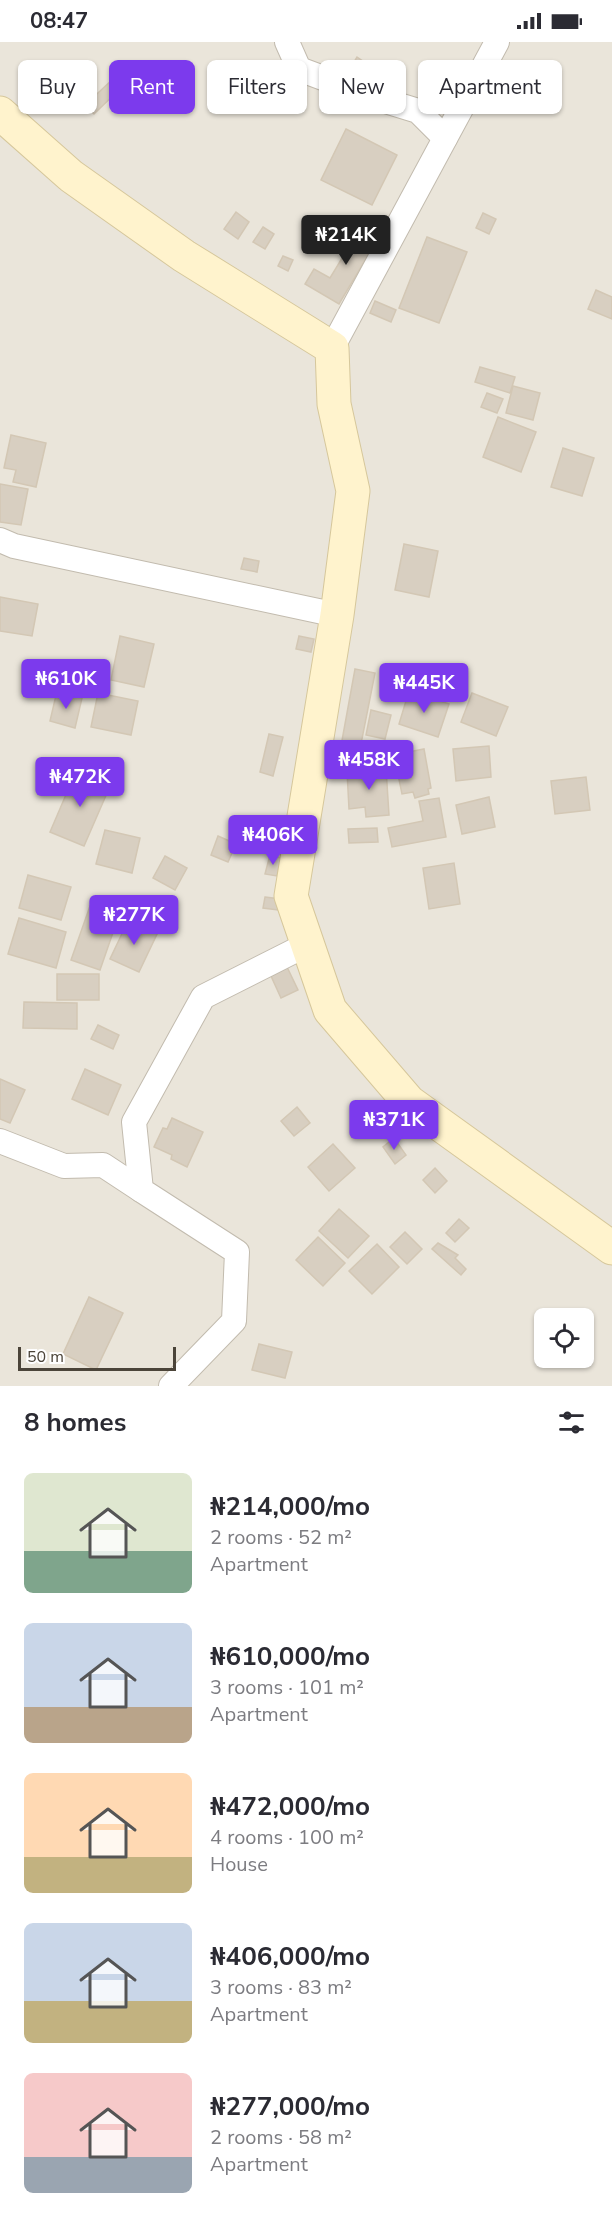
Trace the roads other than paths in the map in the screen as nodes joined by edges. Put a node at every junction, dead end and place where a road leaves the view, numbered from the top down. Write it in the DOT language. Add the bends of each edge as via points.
graph roads {
  1 [pos="287,42"];
  2 [pos="497,42"];
  3 [pos="0,113"];
  4 [pos="445,138"];
  5 [pos="332,348"];
  6 [pos="0,540"];
  7 [pos="337,615"];
  8 [pos="308,944"];
  9 [pos="0,1141"];
  10 [pos="141,1190"];
  11 [pos="612,1248"];
  12 [pos="171,1386"];
  1 -- 4 [label="street" via="299,69 418,111"];
  2 -- 4 [label="street"];
  3 -- 5 [label="street" via="71,176 165,243"];
  4 -- 5 [label="street"];
  5 -- 7 [label="street" via="334,404 353,491"];
  6 -- 7 [label="street"];
  7 -- 8 [label="street" via="291,896"];
  8 -- 10 [label="street" via="203,997 134,1122"];
  8 -- 11 [label="street" via="330,1010 409,1102"];
  9 -- 10 [label="street" via="64,1166 103,1165"];
  10 -- 12 [label="street" via="237,1252 234,1321"];
}
